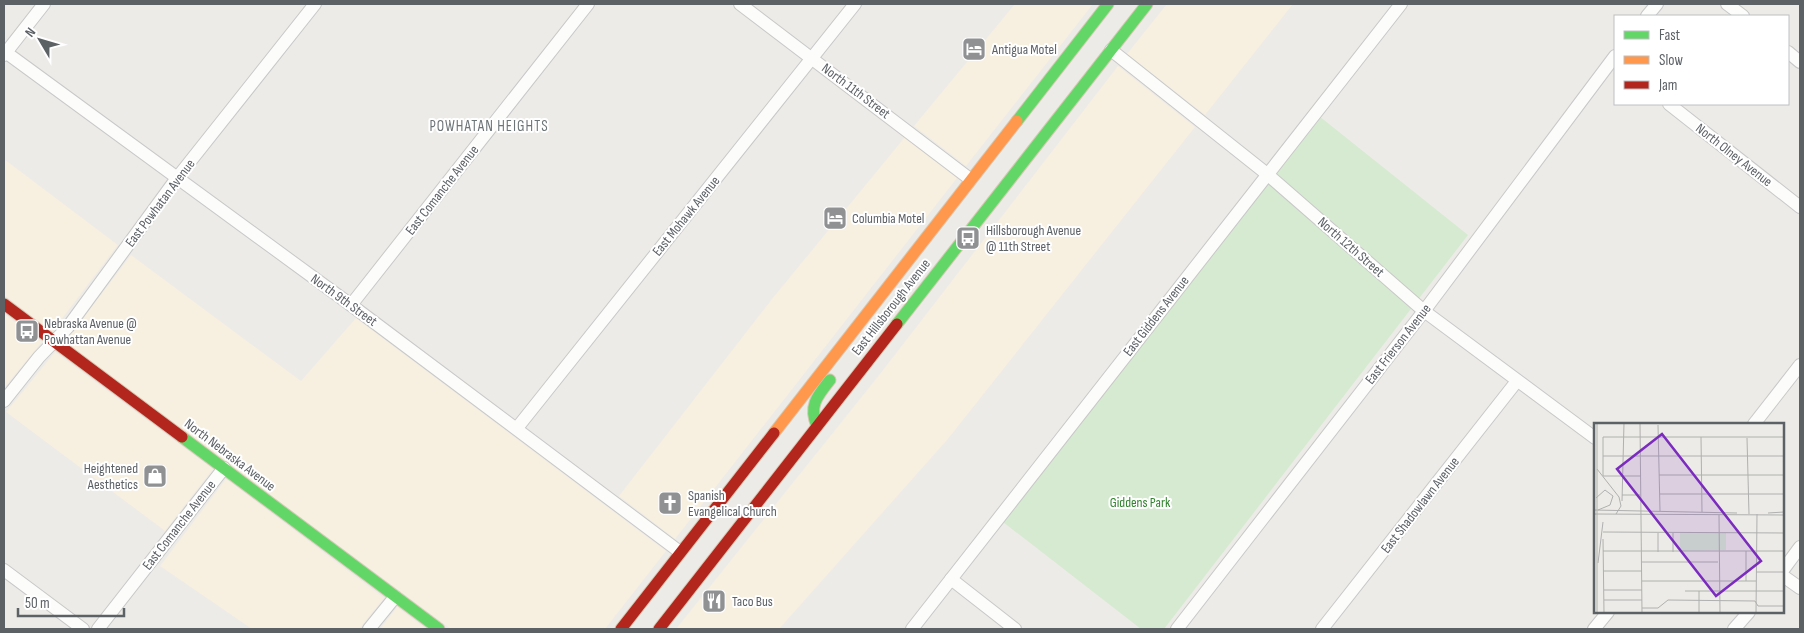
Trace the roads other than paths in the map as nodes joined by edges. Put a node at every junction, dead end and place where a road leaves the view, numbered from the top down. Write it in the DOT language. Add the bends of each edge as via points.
graph roads {
  1 [pos="44,4"];
  2 [pos="315,4"];
  3 [pos="588,4"];
  4 [pos="740,4"];
  5 [pos="855,4"];
  6 [pos="1108,4"];
  7 [pos="1147,4"];
  8 [pos="1401,4"];
  9 [pos="1656,4"];
  10 [pos="1727,4"];
  11 [pos="1648,15"];
  12 [pos="1742,15"];
  13 [pos="1111,50"];
  14 [pos="4,53"];
  15 [pos="1789,53"];
  16 [pos="813,58"];
  17 [pos="1614,59"];
  18 [pos="1800,62"];
  19 [pos="1670,105"];
  20 [pos="1267,174"];
  21 [pos="177,178"];
  22 [pos="970,179"];
  23 [pos="1800,207"];
  24 [pos="975,222"];
  25 [pos="4,304"];
  26 [pos="351,305"];
  27 [pos="1424,311"];
  28 [pos="864,316"];
  29 [pos="54,342"];
  30 [pos="1800,366"];
  31 [pos="1517,381"];
  32 [pos="4,401"];
  33 [pos="1755,423"];
  34 [pos="817,426"];
  35 [pos="517,428"];
  36 [pos="1594,437"];
  37 [pos="224,468"];
  38 [pos="1800,547"];
  39 [pos="680,552"];
  40 [pos="1784,569"];
  41 [pos="4,570"];
  42 [pos="1784,577"];
  43 [pos="951,579"];
  44 [pos="1800,588"];
  45 [pos="395,597"];
  46 [pos="1607,613"];
  47 [pos="1748,613"];
  48 [pos="83,629"];
  49 [pos="98,629"];
  50 [pos="369,629"];
  51 [pos="439,629"];
  52 [pos="621,629"];
  53 [pos="659,629"];
  54 [pos="912,629"];
  55 [pos="1015,629"];
  56 [pos="1177,629"];
  57 [pos="1322,629"];
  58 [pos="1594,629"];
  59 [pos="1734,629"];
  1 -- 14 [label="street"];
  2 -- 21 [label="street, East Powhatan Avenue"];
  3 -- 26 [label="street, East Comanche Avenue"];
  4 -- 16 [label="street, North 11th Street"];
  5 -- 16 [label="street, East Mohawk Avenue"];
  6 -- 13 [label="main road" via="1105,31"];
  6 -- 22 [label="main road, East Hillsborough Avenue"];
  7 -- 13 [label="main road, East Hillsborough Avenue"];
  8 -- 20 [label="street, East Giddens Avenue"];
  9 -- 11 [label="street"];
  10 -- 12 [label="street"];
  13 -- 20 [label="street, North 12th Street"];
  13 -- 24 [label="main road, East Hillsborough Avenue"];
  14 -- 21 [label="street, North 9th Street"];
  15 -- 18 [label="street"];
  16 -- 22 [label="street, North 11th Street"];
  16 -- 35 [label="street, East Mohawk Avenue"];
  17 -- 27 [label="street, East Frierson Avenue"];
  19 -- 23 [label="street, North Olney Avenue"];
  20 -- 27 [label="street, North 12th Street"];
  20 -- 43 [label="street, East Giddens Avenue"];
  21 -- 26 [label="street, North 9th Street"];
  21 -- 29 [label="street, East Powhatan Avenue"];
  22 -- 24 [label="main road" via="978,194"];
  22 -- 28 [label="main road, East Hillsborough Avenue"];
  24 -- 34 [label="main road, East Hillsborough Avenue"];
  25 -- 29 [label="main road, North Nebraska Avenue"];
  26 -- 35 [label="street, North 9th Street"];
  27 -- 31 [label="street, North 12th Street"];
  27 -- 56 [label="street, East Frierson Avenue"];
  28 -- 34 [label="main road" via="860,342 812,407"];
  28 -- 39 [label="main road, East Hillsborough Avenue"];
  29 -- 32 [label="street, East Powhatan Avenue"];
  29 -- 37 [label="main road, North Nebraska Avenue"];
  30 -- 33 [label="street"];
  31 -- 36 [label="street, North 12th Street"];
  31 -- 57 [label="street, East Shadowlawn Avenue"];
  34 -- 53 [label="main road, East Hillsborough Avenue"];
  35 -- 39 [label="street, North 9th Street"];
  37 -- 45 [label="main road, North Nebraska Avenue"];
  37 -- 49 [label="street, East Comanche Avenue"];
  38 -- 40 [label="street"];
  39 -- 52 [label="main road, East Hillsborough Avenue"];
  41 -- 48 [label="street"];
  42 -- 44 [label="street"];
  43 -- 54 [label="street, East Giddens Avenue"];
  43 -- 55 [label="street"];
  45 -- 50 [label="street"];
  45 -- 51 [label="main road, North Nebraska Avenue"];
  46 -- 58 [label="street"];
  47 -- 59 [label="street"];
}
